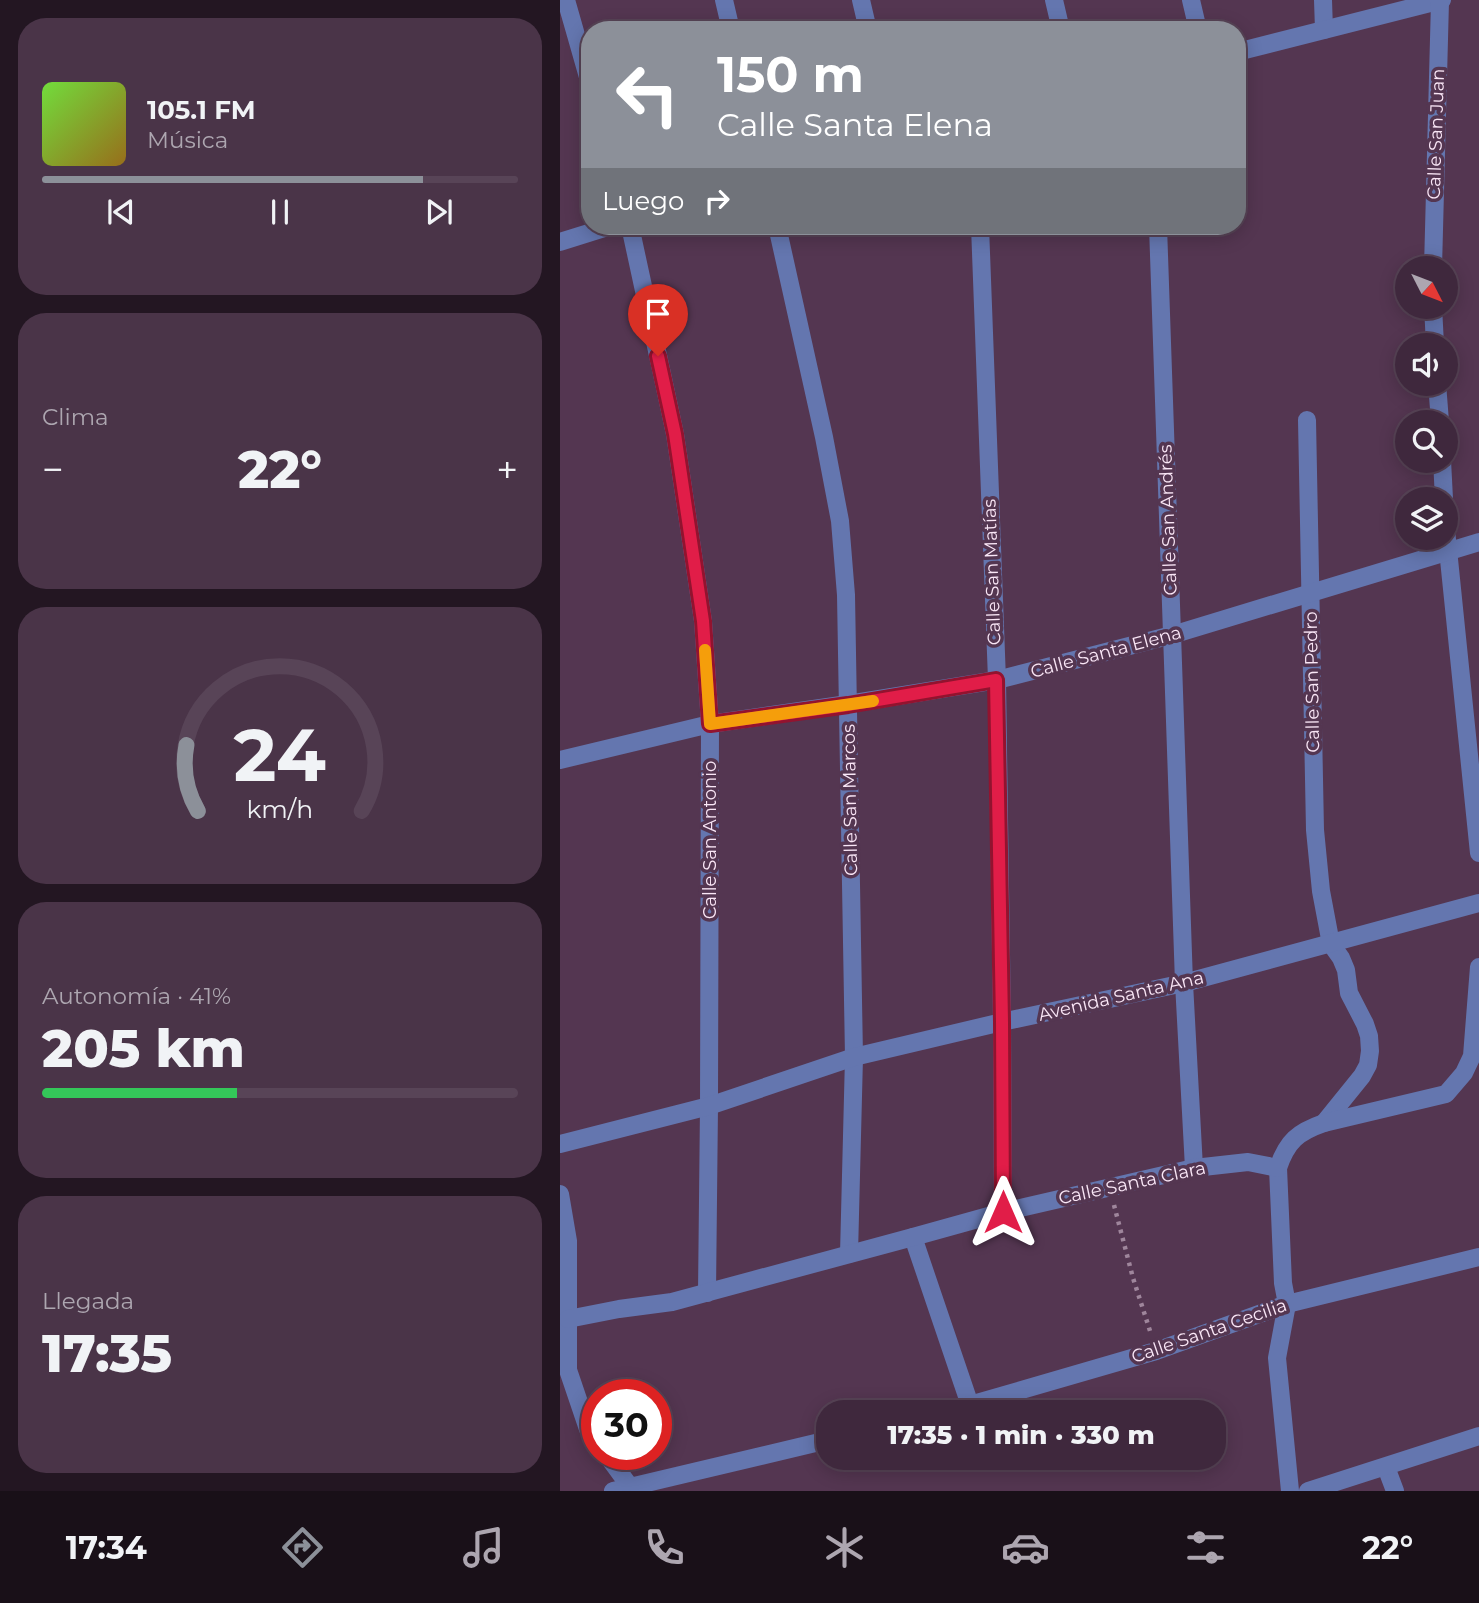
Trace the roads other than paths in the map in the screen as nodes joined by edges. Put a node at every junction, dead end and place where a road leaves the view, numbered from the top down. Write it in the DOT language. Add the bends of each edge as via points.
graph roads {
  1 [pos="566,0"];
  2 [pos="724,0"];
  3 [pos="861,0"];
  4 [pos="1054,0"];
  5 [pos="1191,0"];
  6 [pos="1322,0"];
  7 [pos="1441,0"];
  8 [pos="729,21"];
  9 [pos="866,21"];
  10 [pos="1059,21"];
  11 [pos="1196,21"];
  12 [pos="1324,30"];
  13 [pos="1246,50"];
  14 [pos="581,52"];
  15 [pos="582,235"];
  16 [pos="632,235"];
  17 [pos="779,235"];
  18 [pos="979,235"];
  19 [pos="1158,235"];
  20 [pos="560,242"];
  21 [pos="1433,256"];
  22 [pos="1307,420"];
  23 [pos="1479,542"];
  24 [pos="1447,551"];
  25 [pos="1310,593"];
  26 [pos="1172,635"];
  27 [pos="996,680"];
  28 [pos="848,705"];
  29 [pos="710,724"];
  30 [pos="560,760"];
  31 [pos="1479,853"];
  32 [pos="1479,903"];
  33 [pos="1332,944"];
  34 [pos="1479,967"];
  35 [pos="1184,983"];
  36 [pos="1002,1022"];
  37 [pos="854,1056"];
  38 [pos="709,1105"];
  39 [pos="1324,1123"];
  40 [pos="560,1144"];
  41 [pos="1194,1168"];
  42 [pos="1278,1168"];
  43 [pos="560,1194"];
  44 [pos="1003,1212"];
  45 [pos="913,1237"];
  46 [pos="849,1255"];
  47 [pos="1479,1257"];
  48 [pos="707,1293"];
  49 [pos="1287,1304"];
  50 [pos="568,1319"];
  51 [pos="968,1400"];
  52 [pos="987,1400"];
  53 [pos="581,1410"];
  54 [pos="1479,1436"];
  55 [pos="816,1443"];
  56 [pos="1386,1467"];
  57 [pos="614,1470"];
  58 [pos="625,1490"];
  59 [pos="1290,1491"];
  60 [pos="1308,1491"];
  61 [pos="1395,1491"];
  1 -- 14 [label="street"];
  2 -- 8 [label="street"];
  3 -- 9 [label="street"];
  4 -- 10 [label="street"];
  5 -- 11 [label="street"];
  6 -- 12 [label="street"];
  7 -- 12 [label="street"];
  7 -- 21 [label="street, Calle San Juan"];
  12 -- 13 [label="street"];
  15 -- 20 [label="street"];
  16 -- 29 [label="street, Calle San Antonio" via="675,434 703,621"];
  17 -- 28 [label="street, Calle San Marcos" via="840,521"];
  18 -- 27 [label="street, Calle San Matías"];
  19 -- 26 [label="street, Calle San Andrés"];
  22 -- 25 [label="street, Calle San Pedro"];
  23 -- 24 [label="street, Calle Santa Elena"];
  24 -- 25 [label="street, Calle Santa Elena"];
  24 -- 31 [label="street"];
  25 -- 26 [label="street, Calle Santa Elena"];
  25 -- 33 [label="street, Calle San Pedro" via="1315,830"];
  26 -- 27 [label="street, Calle Santa Elena"];
  26 -- 35 [label="street, Calle San Andrés"];
  27 -- 28 [label="street, Calle Santa Elena"];
  27 -- 36 [label="street, Calle San Matías"];
  28 -- 29 [label="street, Calle Santa Elena"];
  28 -- 37 [label="street, Calle San Marcos"];
  29 -- 30 [label="street, Calle Santa Elena"];
  29 -- 38 [label="street, Calle San Antonio"];
  32 -- 33 [label="street, Avenida Santa Ana"];
  33 -- 35 [label="street, Avenida Santa Ana"];
  33 -- 39 [label="street, Calle San Pedro" via="1346,970 1349,993 1365,1024 1370,1051 1362,1076"];
  34 -- 39 [label="street" via="1472,1056 1457,1083 1446,1094"];
  35 -- 36 [label="street, Avenida Santa Ana"];
  35 -- 41 [label="street, Calle San Andrés"];
  36 -- 37 [label="street, Avenida Santa Ana"];
  36 -- 44 [label="street, Calle San Matías"];
  37 -- 38 [label="street, Avenida Santa Ana"];
  37 -- 46 [label="street, Calle San Marcos"];
  38 -- 40 [label="street, Avenida Santa Ana"];
  38 -- 48 [label="street, Calle San Antonio"];
  39 -- 42 [label="street" via="1296,1137"];
  41 -- 42 [label="street, Calle Santa Clara" via="1248,1162"];
  41 -- 44 [label="street, Calle Santa Clara"];
  42 -- 49 [label="street"];
  43 -- 50 [label="street" via="568,1241"];
  44 -- 45 [label="street, Calle Santa Clara"];
  45 -- 46 [label="street, Calle Santa Clara"];
  45 -- 51 [label="street"];
  46 -- 48 [label="street, Calle Santa Clara"];
  47 -- 49 [label="street, Calle Santa Cecilia"];
  48 -- 50 [label="street, Calle Santa Clara"];
  49 -- 52 [label="street, Calle Santa Cecilia" via="1156,1350"];
  49 -- 59 [label="street" via="1277,1358"];
  50 -- 53 [label="street" via="568,1370"];
  54 -- 56 [label="street"];
  55 -- 58 [label="street"];
  56 -- 60 [label="street"];
  56 -- 61 [label="street"];
  57 -- 58 [label="street"];
}
